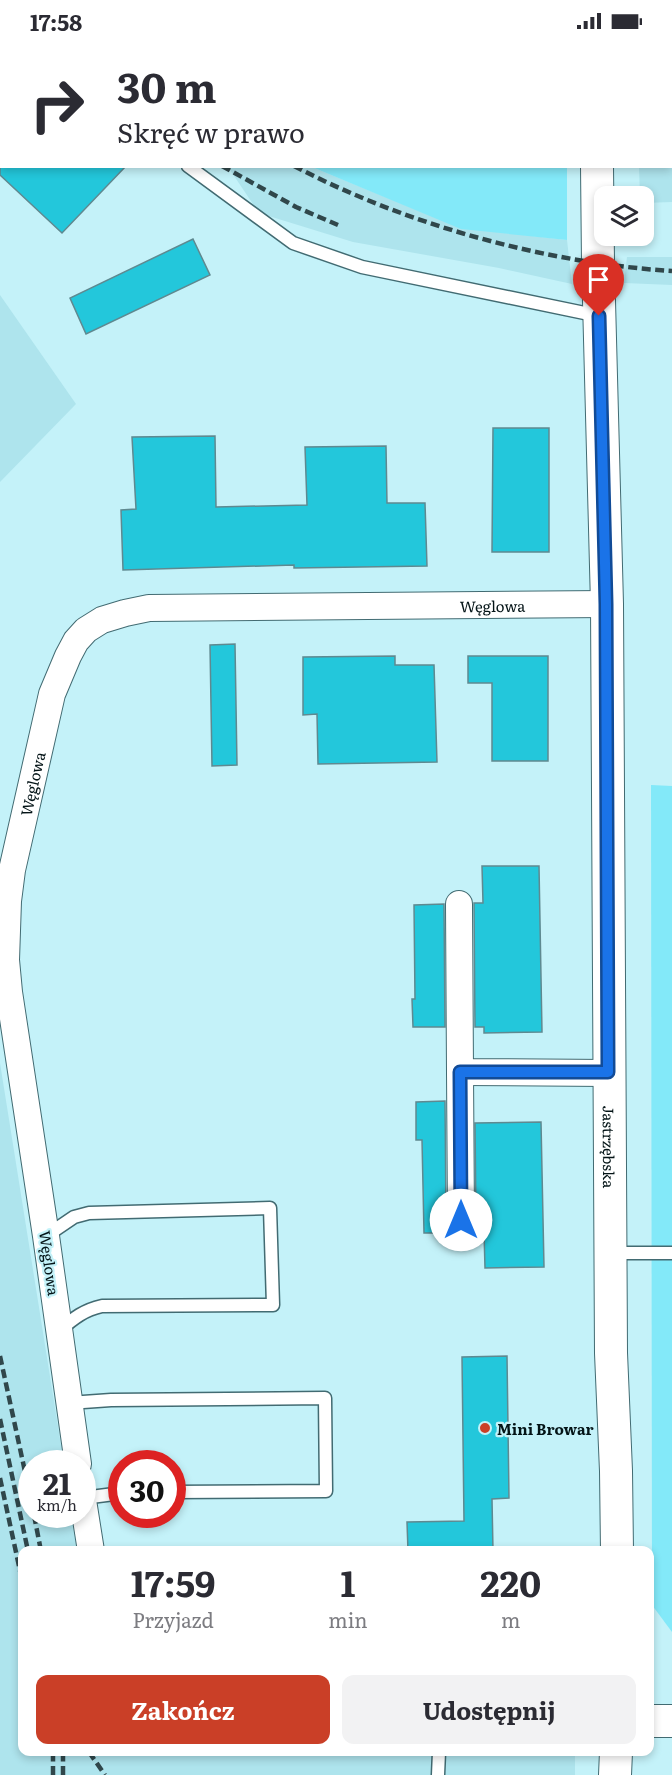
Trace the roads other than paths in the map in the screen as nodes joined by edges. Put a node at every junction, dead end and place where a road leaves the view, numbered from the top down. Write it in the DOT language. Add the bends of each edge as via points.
graph roads {
  1 [pos="191,168"];
  2 [pos="597,168"];
  3 [pos="599,316"];
  4 [pos="606,604"];
  5 [pos="459,904"];
  6 [pos="460,1072"];
  7 [pos="608,1072"];
  8 [pos="461,1220"];
  9 [pos="46,1236"];
  10 [pos="609,1253"];
  11 [pos="672,1253"];
  12 [pos="59,1331"];
  13 [pos="69,1403"];
  14 [pos="76,1450"];
  15 [pos="186,1492"];
  16 [pos="88,1528"];
  17 [pos="90,1546"];
  18 [pos="617,1546"];
  19 [pos="654,1721"];
  20 [pos="672,1721"];
  21 [pos="438,1756"];
  22 [pos="616,1756"];
  23 [pos="438,1775"];
  24 [pos="615,1775"];
  1 -- 3 [label="lane" via="293,243 362,267"];
  2 -- 3 [label="street, Jastrzębska"];
  3 -- 4 [label="street, Jastrzębska"];
  4 -- 7 [label="street, Jastrzębska"];
  4 -- 9 [label="street, Węglowa" via="149,608 102,620 76,641 52,694 12,870 6,916 9,992"];
  5 -- 6 [label="street"];
  6 -- 7 [label="street"];
  6 -- 8 [label="street"];
  7 -- 10 [label="street, Jastrzębska"];
  9 -- 12 [label="street, Węglowa"];
  9 -- 12 [label="lane" via="74,1217 89,1214 270,1208 273,1305 102,1306 88,1309"];
  10 -- 11 [label="lane"];
  10 -- 18 [label="street, Jastrzębska"];
  12 -- 13 [label="street, Węglowa"];
  13 -- 14 [label="street, Węglowa"];
  13 -- 15 [label="lane" via="325,1398 326,1491"];
  16 -- 17 [label="street"];
  19 -- 20 [label="street"];
  21 -- 23 [label="lane"];
  22 -- 24 [label="street"];
}
